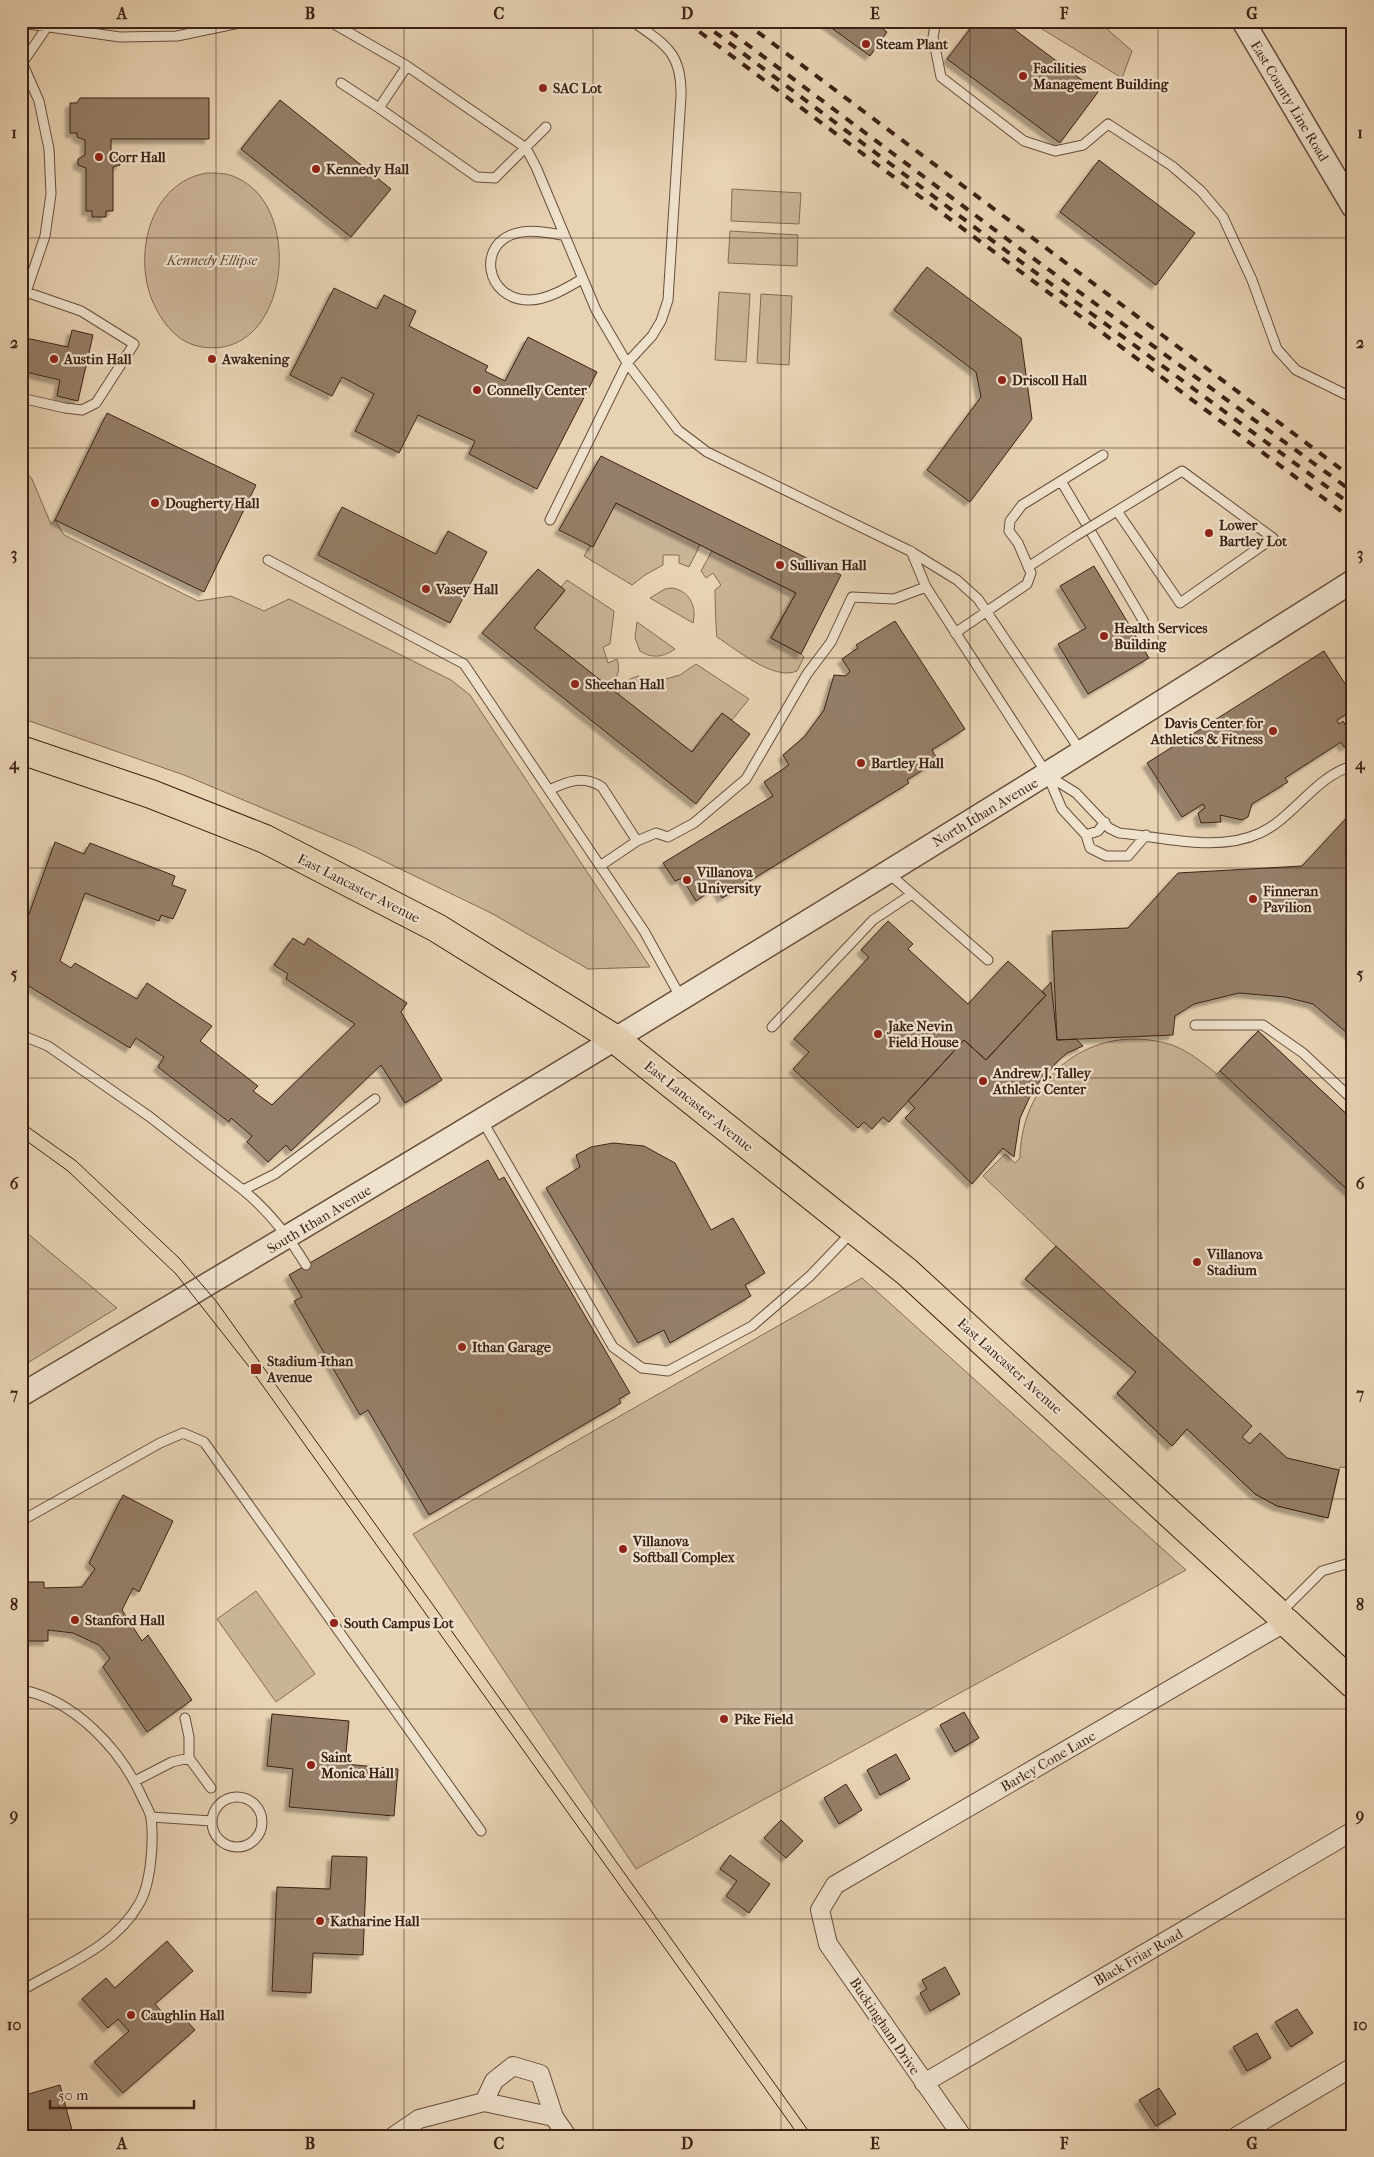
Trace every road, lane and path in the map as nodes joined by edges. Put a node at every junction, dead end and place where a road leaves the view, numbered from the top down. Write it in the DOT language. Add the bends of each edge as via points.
graph roads {
  1 [pos="249,21"];
  2 [pos="329,21"];
  3 [pos="632,21"];
  4 [pos="936,21"];
  5 [pos="1243,21"];
  6 [pos="21,23"];
  7 [pos="47,27"];
  8 [pos="22,61"];
  9 [pos="407,66"];
  10 [pos="342,83"];
  11 [pos="379,108"];
  12 [pos="546,127"];
  13 [pos="526,148"];
  14 [pos="1353,207"];
  15 [pos="563,236"];
  16 [pos="582,279"];
  17 [pos="24,291"];
  18 [pos="627,363"];
  19 [pos="21,398"];
  20 [pos="1353,398"];
  21 [pos="1103,455"];
  22 [pos="1061,481"];
  23 [pos="1117,511"];
  24 [pos="550,520"];
  25 [pos="910,551"];
  26 [pos="268,560"];
  27 [pos="1028,567"];
  28 [pos="1353,580"];
  29 [pos="926,587"];
  30 [pos="987,612"];
  31 [pos="1147,627"];
  32 [pos="955,633"];
  33 [pos="21,750"];
  34 [pos="1082,753"];
  35 [pos="1353,766"];
  36 [pos="1047,774"];
  37 [pos="549,790"];
  38 [pos="1105,822"];
  39 [pos="1086,835"];
  40 [pos="1146,835"];
  41 [pos="637,841"];
  42 [pos="600,866"];
  43 [pos="887,872"];
  44 [pos="912,894"];
  45 [pos="988,960"];
  46 [pos="681,998"];
  47 [pos="1195,1025"];
  48 [pos="772,1027"];
  49 [pos="21,1035"];
  50 [pos="615,1039"];
  51 [pos="375,1099"];
  52 [pos="1353,1100"];
  53 [pos="482,1120"];
  54 [pos="243,1190"];
  55 [pos="854,1230"];
  56 [pos="289,1237"];
  57 [pos="306,1265"];
  58 [pos="21,1395"];
  59 [pos="21,1521"];
  60 [pos="1353,1562"];
  61 [pos="1283,1618"];
  62 [pos="1353,1684"];
  63 [pos="21,1690"];
  64 [pos="185,1718"];
  65 [pos="189,1758"];
  66 [pos="135,1781"];
  67 [pos="211,1788"];
  68 [pos="151,1817"];
  69 [pos="212,1821"];
  70 [pos="1353,1831"];
  71 [pos="481,1832"];
  72 [pos="820,1910"];
  73 [pos="21,1992"];
  74 [pos="1353,2067"];
  75 [pos="924,2083"];
  76 [pos="484,2102"];
  77 [pos="554,2117"];
  78 [pos="394,2136"];
  79 [pos="567,2136"];
  80 [pos="962,2136"];
  81 [pos="1237,2136"];
  1 -- 7 [label="lane" via="177,36 120,37"];
  2 -- 9 [label="lane"];
  3 -- 18 [label="lane" via="667,47 680,68 681,82 668,300 652,336"];
  4 -- 20 [label="lane" via="933,37 941,77 1024,140 1055,151 1083,145 1108,124 1172,166 1201,191 1222,216 1252,280 1278,349 1296,370"];
  5 -- 14 [label="street, East County Line Road"];
  6 -- 7 [label="lane"];
  7 -- 8 [label="lane"];
  8 -- 17 [label="lane" via="41,111 49,149 51,194 45,236"];
  9 -- 11 [label="lane"];
  9 -- 13 [label="lane"];
  10 -- 11 [label="lane"];
  11 -- 13 [label="lane" via="476,177 495,178"];
  12 -- 13 [label="lane"];
  13 -- 15 [label="lane"];
  15 -- 16 [label="lane"];
  15 -- 16 [label="lane" via="525,232 503,239 492,257 493,278 505,294 514,299 530,300"];
  16 -- 18 [label="lane"];
  17 -- 19 [label="lane" via="81,312 134,344 96,403 82,410"];
  18 -- 24 [label="lane"];
  18 -- 25 [label="lane" via="678,430 707,452"];
  21 -- 22 [label="lane"];
  22 -- 27 [label="lane" via="1022,505 1010,521 1009,531"];
  22 -- 31 [label="lane"];
  23 -- 23 [label="lane" via="1182,471 1273,538 1180,602"];
  23 -- 27 [label="lane, bridge"];
  25 -- 29 [label="lane"];
  25 -- 30 [label="lane" via="957,580"];
  26 -- 37 [label="lane" via="464,664"];
  27 -- 30 [label="lane" via="1031,573 1027,584"];
  28 -- 34 [label="street, North Ithan Avenue"];
  29 -- 32 [label="lane"];
  29 -- 41 [label="lane" via="894,599 852,597 831,642 807,674 746,779 694,823 668,837 656,833"];
  30 -- 32 [label="lane"];
  30 -- 34 [label="lane"];
  32 -- 36 [label="lane"];
  33 -- 50 [label="highway, East Lancaster Avenue" via="151,794 265,839 437,928"];
  34 -- 36 [label="street, North Ithan Avenue"];
  35 -- 40 [label="lane" via="1329,778 1262,833 1242,840 1190,841"];
  36 -- 38 [label="lane" via="1076,793"];
  36 -- 39 [label="lane" via="1062,809"];
  36 -- 43 [label="street, North Ithan Avenue"];
  37 -- 41 [label="lane" via="581,779 594,782 602,787"];
  37 -- 42 [label="lane"];
  38 -- 39 [label="lane" via="1098,831"];
  38 -- 40 [label="lane" via="1120,833"];
  39 -- 40 [label="lane" via="1090,848 1106,856 1119,857 1128,856"];
  41 -- 42 [label="lane"];
  42 -- 46 [label="lane" via="644,932"];
  43 -- 44 [label="lane"];
  43 -- 46 [label="street, North Ithan Avenue"];
  44 -- 45 [label="lane"];
  44 -- 48 [label="lane" via="873,920"];
  46 -- 50 [label="street, North Ithan Avenue"];
  47 -- 52 [label="lane" via="1263,1025 1303,1053"];
  49 -- 54 [label="lane" via="48,1046 150,1117"];
  50 -- 53 [label="street, South Ithan Avenue"];
  50 -- 55 [label="highway, East Lancaster Avenue"];
  51 -- 54 [label="lane" via="275,1174"];
  53 -- 55 [label="lane" via="613,1347 642,1368 668,1371 752,1326 810,1276"];
  53 -- 56 [label="street, South Ithan Avenue"];
  54 -- 56 [label="lane"];
  55 -- 61 [label="highway, East Lancaster Avenue" via="914,1279"];
  56 -- 57 [label="lane"];
  56 -- 58 [label="street, South Ithan Avenue"];
  59 -- 71 [label="lane" via="183,1433 204,1442"];
  60 -- 61 [label="lane" via="1322,1571"];
  61 -- 62 [label="highway, East Lancaster Avenue"];
  61 -- 72 [label="street, Barley Cone Lane" via="835,1885"];
  63 -- 66 [label="lane" via="70,1710 106,1739"];
  64 -- 65 [label="lane"];
  65 -- 66 [label="lane" via="172,1762"];
  65 -- 67 [label="lane"];
  66 -- 68 [label="lane"];
  68 -- 69 [label="lane"];
  68 -- 73 [label="lane" via="150,1868 139,1904 112,1937"];
  69 -- 69 [label="lane" via="217,1806 230,1797 238,1796 259,1808 263,1824 256,1840 249,1845 232,1847 217,1838"];
  70 -- 75 [label="street, Black Friar Road"];
  72 -- 75 [label="street, Buckingham Drive" via="828,1944"];
  74 -- 81 [label="street"];
  75 -- 80 [label="street, Buckingham Drive"];
  76 -- 77 [label="street"];
  76 -- 77 [label="street" via="494,2081 513,2066 540,2074"];
  76 -- 78 [label="street" via="419,2119"];
  77 -- 79 [label="street"];
}
